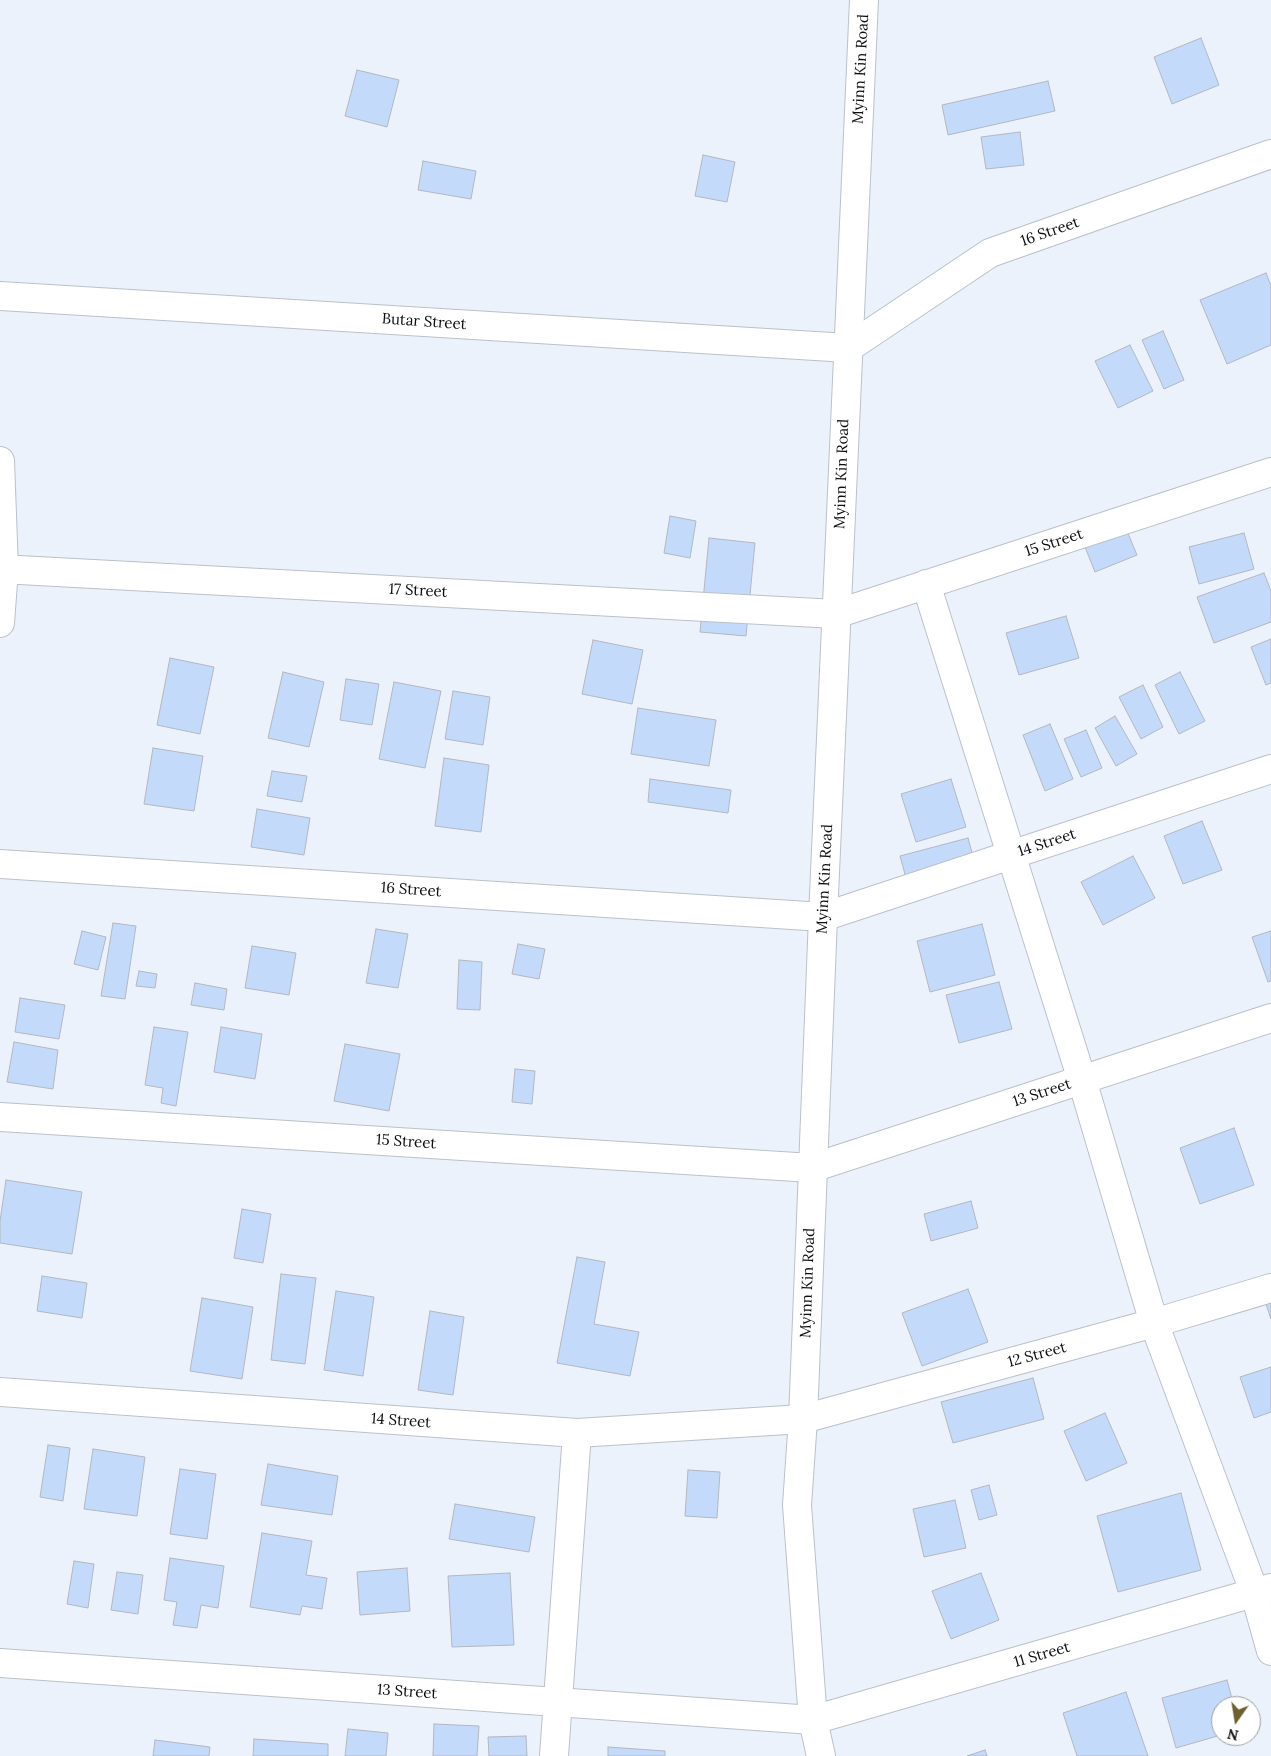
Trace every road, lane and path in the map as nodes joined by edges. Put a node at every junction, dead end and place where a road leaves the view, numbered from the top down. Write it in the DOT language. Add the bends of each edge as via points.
graph roads {
  1 [pos="864,0"];
  2 [pos="1271,154"];
  3 [pos="0,296"];
  4 [pos="848,348"];
  5 [pos="0,461"];
  6 [pos="1271,472"];
  7 [pos="2,569"];
  8 [pos="926,584"];
  9 [pos="836,614"];
  10 [pos="0,623"];
  11 [pos="1271,769"];
  12 [pos="1011,855"];
  13 [pos="0,864"];
  14 [pos="823,917"];
  15 [pos="1271,1018"];
  16 [pos="1082,1080"];
  17 [pos="0,1117"];
  18 [pos="812,1168"];
  19 [pos="1271,1288"];
  20 [pos="1154,1323"];
  21 [pos="0,1392"];
  22 [pos="803,1419"];
  23 [pos="577,1433"];
  24 [pos="1263,1591"];
  25 [pos="1271,1651"];
  26 [pos="0,1663"];
  27 [pos="558,1702"];
  28 [pos="813,1720"];
  29 [pos="554,1756"];
  30 [pos="821,1756"];
  1 -- 4 [label="street, Myinn Kin Road"];
  2 -- 4 [label="street, 16 Street" via="990,253"];
  3 -- 4 [label="street, Butar Street"];
  4 -- 9 [label="street, Myinn Kin Road"];
  5 -- 7 [label="street"];
  6 -- 8 [label="street, 15 Street"];
  7 -- 9 [label="street, 17 Street"];
  7 -- 10 [label="street"];
  8 -- 9 [label="street, 15 Street"];
  8 -- 12 [label="street"];
  9 -- 14 [label="street, Myinn Kin Road"];
  11 -- 12 [label="street, 14 Street"];
  12 -- 14 [label="street, 14 Street"];
  12 -- 16 [label="street"];
  13 -- 14 [label="street, 16 Street"];
  14 -- 18 [label="street, Myinn Kin Road"];
  15 -- 16 [label="street, 13 Street"];
  16 -- 18 [label="street, 13 Street"];
  16 -- 20 [label="street"];
  17 -- 18 [label="street, 15 Street"];
  18 -- 22 [label="street, Myinn Kin Road"];
  19 -- 20 [label="street, 12 Street"];
  20 -- 22 [label="street, 12 Street"];
  20 -- 24 [label="street"];
  21 -- 23 [label="street, 14 Street"];
  22 -- 23 [label="street, 14 Street"];
  22 -- 28 [label="street, Myinn Kin Road" via="798,1505"];
  23 -- 27 [label="street"];
  24 -- 25 [label="street"];
  24 -- 28 [label="street, 11 Street"];
  26 -- 27 [label="street, 13 Street"];
  27 -- 28 [label="street, 13 Street"];
  27 -- 29 [label="street"];
  28 -- 30 [label="street, Myinn Kin Road"];
}
